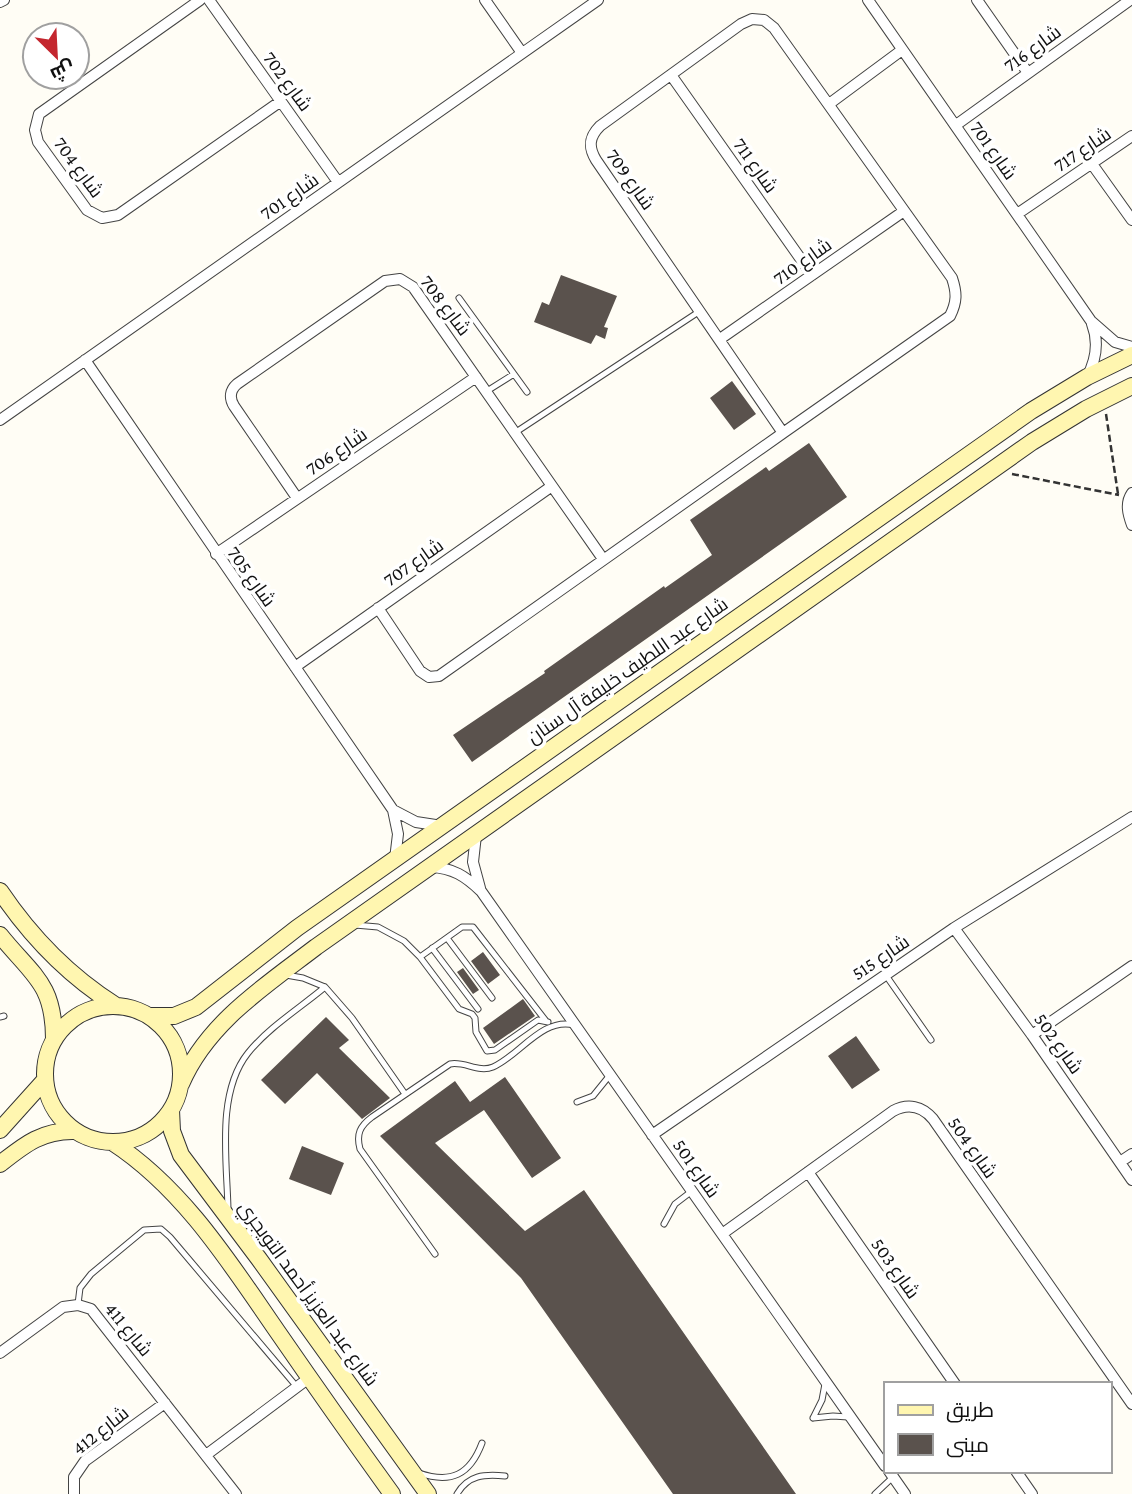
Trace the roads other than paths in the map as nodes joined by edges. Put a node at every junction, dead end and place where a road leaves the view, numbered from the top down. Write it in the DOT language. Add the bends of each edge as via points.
graph roads {
  1 [pos="200,0"];
  2 [pos="209,0"];
  3 [pos="485,0"];
  4 [pos="598,0"];
  5 [pos="868,0"];
  6 [pos="977,0"];
  7 [pos="1129,0"];
  8 [pos="902,50"];
  9 [pos="522,53"];
  10 [pos="1028,73"];
  11 [pos="671,75"];
  12 [pos="281,101"];
  13 [pos="829,104"];
  14 [pos="956,125"];
  15 [pos="1132,136"];
  16 [pos="1092,164"];
  17 [pos="338,182"];
  18 [pos="904,211"];
  19 [pos="1017,214"];
  20 [pos="1132,220"];
  21 [pos="812,275"];
  22 [pos="459,298"];
  23 [pos="700,311"];
  24 [pos="1091,321"];
  25 [pos="720,339"];
  26 [pos="1132,347"];
  27 [pos="1132,355"];
  28 [pos="85,360"];
  29 [pos="514,374"];
  30 [pos="476,377"];
  31 [pos="1087,377"];
  32 [pos="1132,386"];
  33 [pos="487,391"];
  34 [pos="527,392"];
  35 [pos="0,420"];
  36 [pos="516,433"];
  37 [pos="783,433"];
  38 [pos="552,486"];
  39 [pos="1127,495"];
  40 [pos="297,499"];
  41 [pos="1132,525"];
  42 [pos="216,554"];
  43 [pos="603,559"];
  44 [pos="778,591"];
  45 [pos="378,608"];
  46 [pos="670,666"];
  47 [pos="295,667"];
  48 [pos="698,678"];
  49 [pos="684,688"];
  50 [pos="393,810"];
  51 [pos="1132,817"];
  52 [pos="442,826"];
  53 [pos="476,835"];
  54 [pos="394,859"];
  55 [pos="431,867"];
  56 [pos="0,891"];
  57 [pos="481,891"];
  58 [pos="348,925"];
  59 [pos="954,928"];
  60 [pos="0,935"];
  61 [pos="447,938"];
  62 [pos="432,948"];
  63 [pos="420,957"];
  64 [pos="1132,966"];
  65 [pos="885,974"];
  66 [pos="280,975"];
  67 [pos="325,987"];
  68 [pos="492,998"];
  69 [pos="116,1005"];
  70 [pos="478,1009"];
  71 [pos="150,1016"];
  72 [pos="548,1023"];
  73 [pos="557,1025"];
  74 [pos="575,1025"];
  75 [pos="1032,1035"];
  76 [pos="54,1040"];
  77 [pos="931,1040"];
  78 [pos="610,1075"];
  79 [pos="44,1081"];
  80 [pos="181,1084"];
  81 [pos="405,1094"];
  82 [pos="577,1102"];
  83 [pos="171,1110"];
  84 [pos="4,1126"];
  85 [pos="75,1131"];
  86 [pos="652,1135"];
  87 [pos="112,1143"];
  88 [pos="26,1144"];
  89 [pos="1132,1154"];
  90 [pos="1120,1163"];
  91 [pos="0,1164"];
  92 [pos="808,1172"];
  93 [pos="1132,1180"];
  94 [pos="692,1191"];
  95 [pos="228,1216"];
  96 [pos="664,1224"];
  97 [pos="722,1234"];
  98 [pos="435,1254"];
  99 [pos="78,1304"];
  100 [pos="0,1353"];
  101 [pos="825,1381"];
  102 [pos="303,1382"];
  103 [pos="954,1382"];
  104 [pos="165,1403"];
  105 [pos="1132,1404"];
  106 [pos="852,1418"];
  107 [pos="482,1443"];
  108 [pos="206,1455"];
  109 [pos="884,1465"];
  110 [pos="410,1470"];
  111 [pos="1017,1473"];
  112 [pos="891,1474"];
  113 [pos="505,1476"];
  114 [pos="901,1492"];
  115 [pos="74,1494"];
  116 [pos="236,1494"];
  117 [pos="392,1494"];
  118 [pos="428,1494"];
  119 [pos="457,1494"];
  120 [pos="875,1494"];
  121 [pos="1032,1494"];
  1 -- 12 [label="street, شارع 704" via="40,114 35,130 38,142 88,210 102,218 118,215"];
  2 -- 12 [label="street, شارع 702"];
  3 -- 9 [label="street"];
  4 -- 9 [label="street, شارع 701"];
  5 -- 8 [label="street, شارع 701"];
  6 -- 10 [label="street"];
  7 -- 10 [label="street, شارع 716"];
  8 -- 13 [label="street"];
  8 -- 14 [label="street, شارع 701"];
  9 -- 17 [label="street, شارع 701"];
  10 -- 14 [label="street, شارع 716"];
  11 -- 13 [label="street, شارع 709" via="741,24 758,19 774,28"];
  11 -- 21 [label="street, شارع 711"];
  11 -- 23 [label="street, شارع 709" via="600,126 593,133 590,152"];
  12 -- 17 [label="street, شارع 702"];
  13 -- 18 [label="street, شارع 709"];
  14 -- 19 [label="street, شارع 701"];
  15 -- 16 [label="street, شارع 717"];
  16 -- 19 [label="street, شارع 717"];
  16 -- 20 [label="street"];
  17 -- 28 [label="street, شارع 701"];
  18 -- 21 [label="street, شارع 710"];
  18 -- 37 [label="street, شارع 709" via="952,278 957,290 950,316"];
  19 -- 24 [label="street, شارع 701"];
  21 -- 25 [label="street, شارع 710"];
  22 -- 29 [label="lane"];
  23 -- 25 [label="street, شارع 709"];
  23 -- 36 [label="lane"];
  24 -- 26 [label="street, شارع 701" via="1106,336"];
  24 -- 31 [label="street, شارع 701" via="1096,353"];
  25 -- 37 [label="street, شارع 709"];
  27 -- 31 [label="street, شارع عبد اللطيف خليفة آل سنان"];
  28 -- 35 [label="street, شارع 701"];
  28 -- 42 [label="street, شارع 705"];
  29 -- 33 [label="lane"];
  29 -- 34 [label="lane"];
  30 -- 33 [label="street, شارع 708"];
  30 -- 40 [label="street, شارع 706"];
  30 -- 40 [label="street, شارع 708" via="410,283 395,278 380,284 232,390 234,406"];
  31 -- 44 [label="street, شارع عبد اللطيف خليفة آل سنان" via="1031,411"];
  32 -- 48 [label="street" via="1059,425 992,470"];
  33 -- 36 [label="street, شارع 708"];
  36 -- 38 [label="street, شارع 708"];
  37 -- 43 [label="street, شارع 709"];
  38 -- 43 [label="street, شارع 708"];
  38 -- 45 [label="street, شارع 707"];
  39 -- 41 [label="street"];
  40 -- 42 [label="street, شارع 706"];
  42 -- 47 [label="street, شارع 705"];
  43 -- 45 [label="street, شارع 709" via="434,677 419,671"];
  44 -- 46 [label="street, شارع عبد اللطيف خليفة آل سنان"];
  44 -- 48 [label="street" via="754,617 698,658 694,670"];
  45 -- 47 [label="street, شارع 707"];
  46 -- 49 [label="street"];
  46 -- 52 [label="street, شارع عبد اللطيف خليفة آل سنان"];
  47 -- 50 [label="street, شارع 705"];
  48 -- 49 [label="street"];
  49 -- 53 [label="street"];
  50 -- 52 [label="street" via="416,822"];
  50 -- 54 [label="street, شارع 705" via="398,834"];
  51 -- 59 [label="street, شارع 515"];
  52 -- 54 [label="street, شارع عبد اللطيف خليفة آل سنان"];
  53 -- 55 [label="street"];
  53 -- 57 [label="street, شارع 501" via="472,862"];
  54 -- 71 [label="street, شارع عبد اللطيف خليفة آل سنان" via="269,948 196,1007 174,1016"];
  55 -- 57 [label="street, شارع 501" via="454,871"];
  55 -- 58 [label="street"];
  56 -- 69 [label="street" via="60,963"];
  57 -- 74 [label="street, شارع 501"];
  58 -- 63 [label="lane" via="388,930"];
  58 -- 66 [label="street"];
  59 -- 65 [label="street, شارع 515"];
  59 -- 75 [label="street, شارع 502"];
  60 -- 76 [label="street" via="46,990"];
  61 -- 62 [label="lane"];
  61 -- 68 [label="lane"];
  61 -- 72 [label="lane" via="466,926 476,929"];
  62 -- 63 [label="lane"];
  62 -- 70 [label="lane"];
  63 -- 72 [label="lane" via="459,1009 475,1018 476,1032 487,1051 538,1020"];
  64 -- 75 [label="street"];
  65 -- 77 [label="lane"];
  65 -- 86 [label="street, شارع 515"];
  66 -- 67 [label="lane"];
  66 -- 80 [label="street" via="211,1036"];
  67 -- 81 [label="lane"];
  67 -- 95 [label="lane" via="257,1043 233,1080 227,1108"];
  69 -- 71 [label="street"];
  69 -- 76 [label="street" via="80,1014"];
  71 -- 80 [label="street" via="176,1045"];
  72 -- 73 [label="lane"];
  73 -- 74 [label="lane"];
  73 -- 81 [label="lane" via="495,1066 481,1069 450,1064"];
  74 -- 78 [label="street, شارع 501"];
  75 -- 90 [label="street, شارع 502"];
  76 -- 79 [label="street"];
  78 -- 82 [label="lane" via="599,1090"];
  78 -- 86 [label="street, شارع 501"];
  79 -- 84 [label="street"];
  79 -- 85 [label="street" via="57,1114"];
  80 -- 83 [label="street"];
  81 -- 98 [label="lane" via="365,1122 358,1142"];
  83 -- 87 [label="street" via="140,1137"];
  83 -- 95 [label="street, شارع عبد العزيز أحمد التويجري" via="172,1131 181,1155"];
  84 -- 88 [label="street" via="21,1129"];
  85 -- 87 [label="street"];
  85 -- 88 [label="street" via="53,1132"];
  86 -- 94 [label="street, شارع 501"];
  87 -- 102 [label="street" via="166,1184 225,1258"];
  88 -- 91 [label="street"];
  89 -- 90 [label="street"];
  90 -- 93 [label="street, شارع 502"];
  92 -- 97 [label="street, شارع 504"];
  92 -- 103 [label="street, شارع 503"];
  92 -- 105 [label="street, شارع 504" via="900,1108 915,1107 928,1113"];
  94 -- 96 [label="lane" via="675,1205"];
  94 -- 97 [label="street, شارع 501"];
  95 -- 110 [label="street, شارع عبد العزيز أحمد التويجري"];
  97 -- 101 [label="street, شارع 501"];
  99 -- 100 [label="street, شارع 411" via="57,1310"];
  99 -- 102 [label="lane" via="80,1288 91,1275 144,1230 162,1229"];
  99 -- 104 [label="street, شارع 411" via="96,1313"];
  101 -- 106 [label="street, شارع 501"];
  101 -- 106 [label="lane" via="813,1418"];
  102 -- 108 [label="street"];
  102 -- 117 [label="street"];
  104 -- 108 [label="street, شارع 411"];
  104 -- 115 [label="street, شارع 412" via="85,1461 74,1478"];
  106 -- 109 [label="street, شارع 501"];
  107 -- 110 [label="lane" via="476,1460 456,1475 433,1478"];
  108 -- 116 [label="street, شارع 411"];
  110 -- 118 [label="street, شارع عبد العزيز أحمد التويجري"];
  111 -- 121 [label="street"];
  112 -- 114 [label="street"];
  112 -- 120 [label="lane"];
  113 -- 119 [label="lane" via="478,1476 462,1485"];
}
